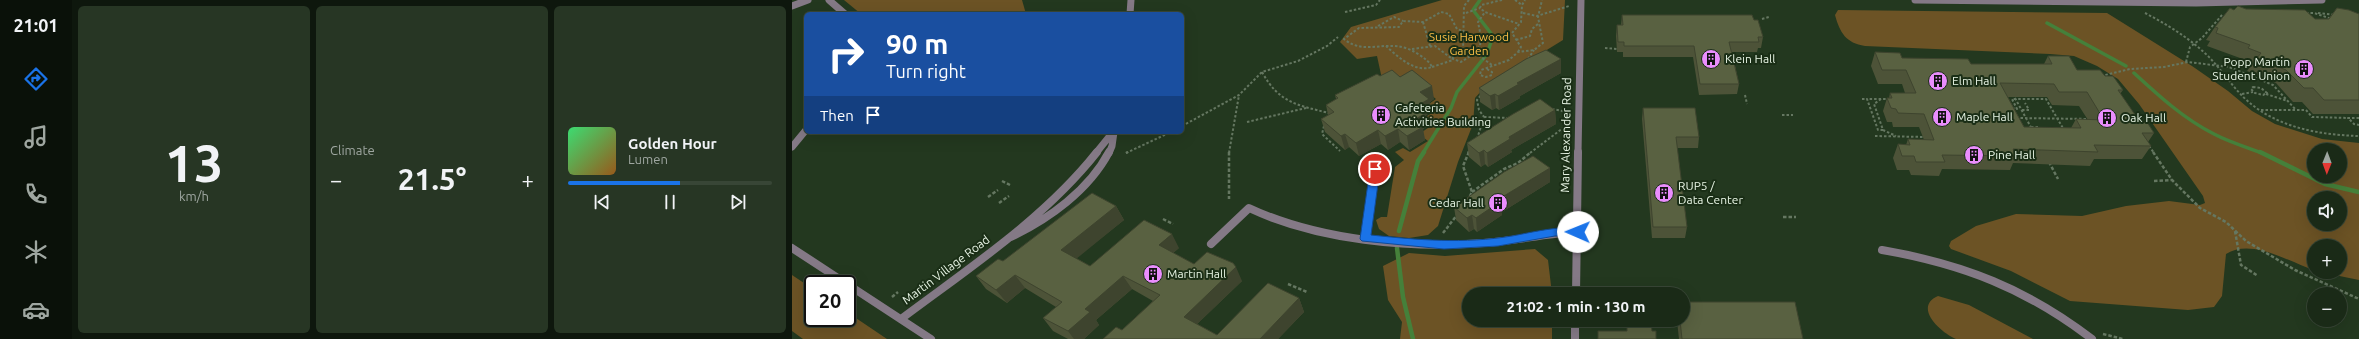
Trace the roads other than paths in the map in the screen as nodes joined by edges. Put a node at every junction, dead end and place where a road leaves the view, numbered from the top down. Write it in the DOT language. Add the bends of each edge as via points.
graph roads {
  1 [pos="808,0"];
  2 [pos="829,0"];
  3 [pos="1131,0"];
  4 [pos="1581,0"];
  5 [pos="1915,0"];
  6 [pos="1947,0"];
  7 [pos="2322,0"];
  8 [pos="2164,1"];
  9 [pos="792,6"];
  10 [pos="843,12"];
  11 [pos="1130,12"];
  12 [pos="804,132"];
  13 [pos="1113,134"];
  14 [pos="792,147"];
  15 [pos="1375,169"];
  16 [pos="1578,232"];
  17 [pos="1365,239"];
  18 [pos="1211,244"];
  19 [pos="792,248"];
  20 [pos="1882,250"];
  21 [pos="833,275"];
  22 [pos="1576,287"];
  23 [pos="856,290"];
  24 [pos="901,319"];
  25 [pos="1575,327"];
  26 [pos="931,339"];
  27 [pos="1575,339"];
  28 [pos="2092,339"];
  1 -- 9 [label="street"];
  2 -- 10 [label="street"];
  3 -- 11 [label="street"];
  4 -- 16 [label="street, Mary Alexander Road"];
  5 -- 6 [label="street"];
  6 -- 8 [label="street"];
  7 -- 8 [label="street"];
  12 -- 14 [label="street"];
  13 -- 24 [label="street, Martin Village Road" via="1114,143 1110,152 1081,188 1030,229 1005,241"];
  15 -- 17 [label="street"];
  16 -- 17 [label="street" via="1555,232 1490,243 1444,246"];
  16 -- 22 [label="street, Mary Alexander Road"];
  17 -- 18 [label="street" via="1318,234 1292,227 1249,208"];
  19 -- 21 [label="street"];
  20 -- 28 [label="street" via="1936,259 1989,277 2038,302"];
  23 -- 24 [label="street"];
  24 -- 26 [label="street"];
  25 -- 27 [label="street"];
}
